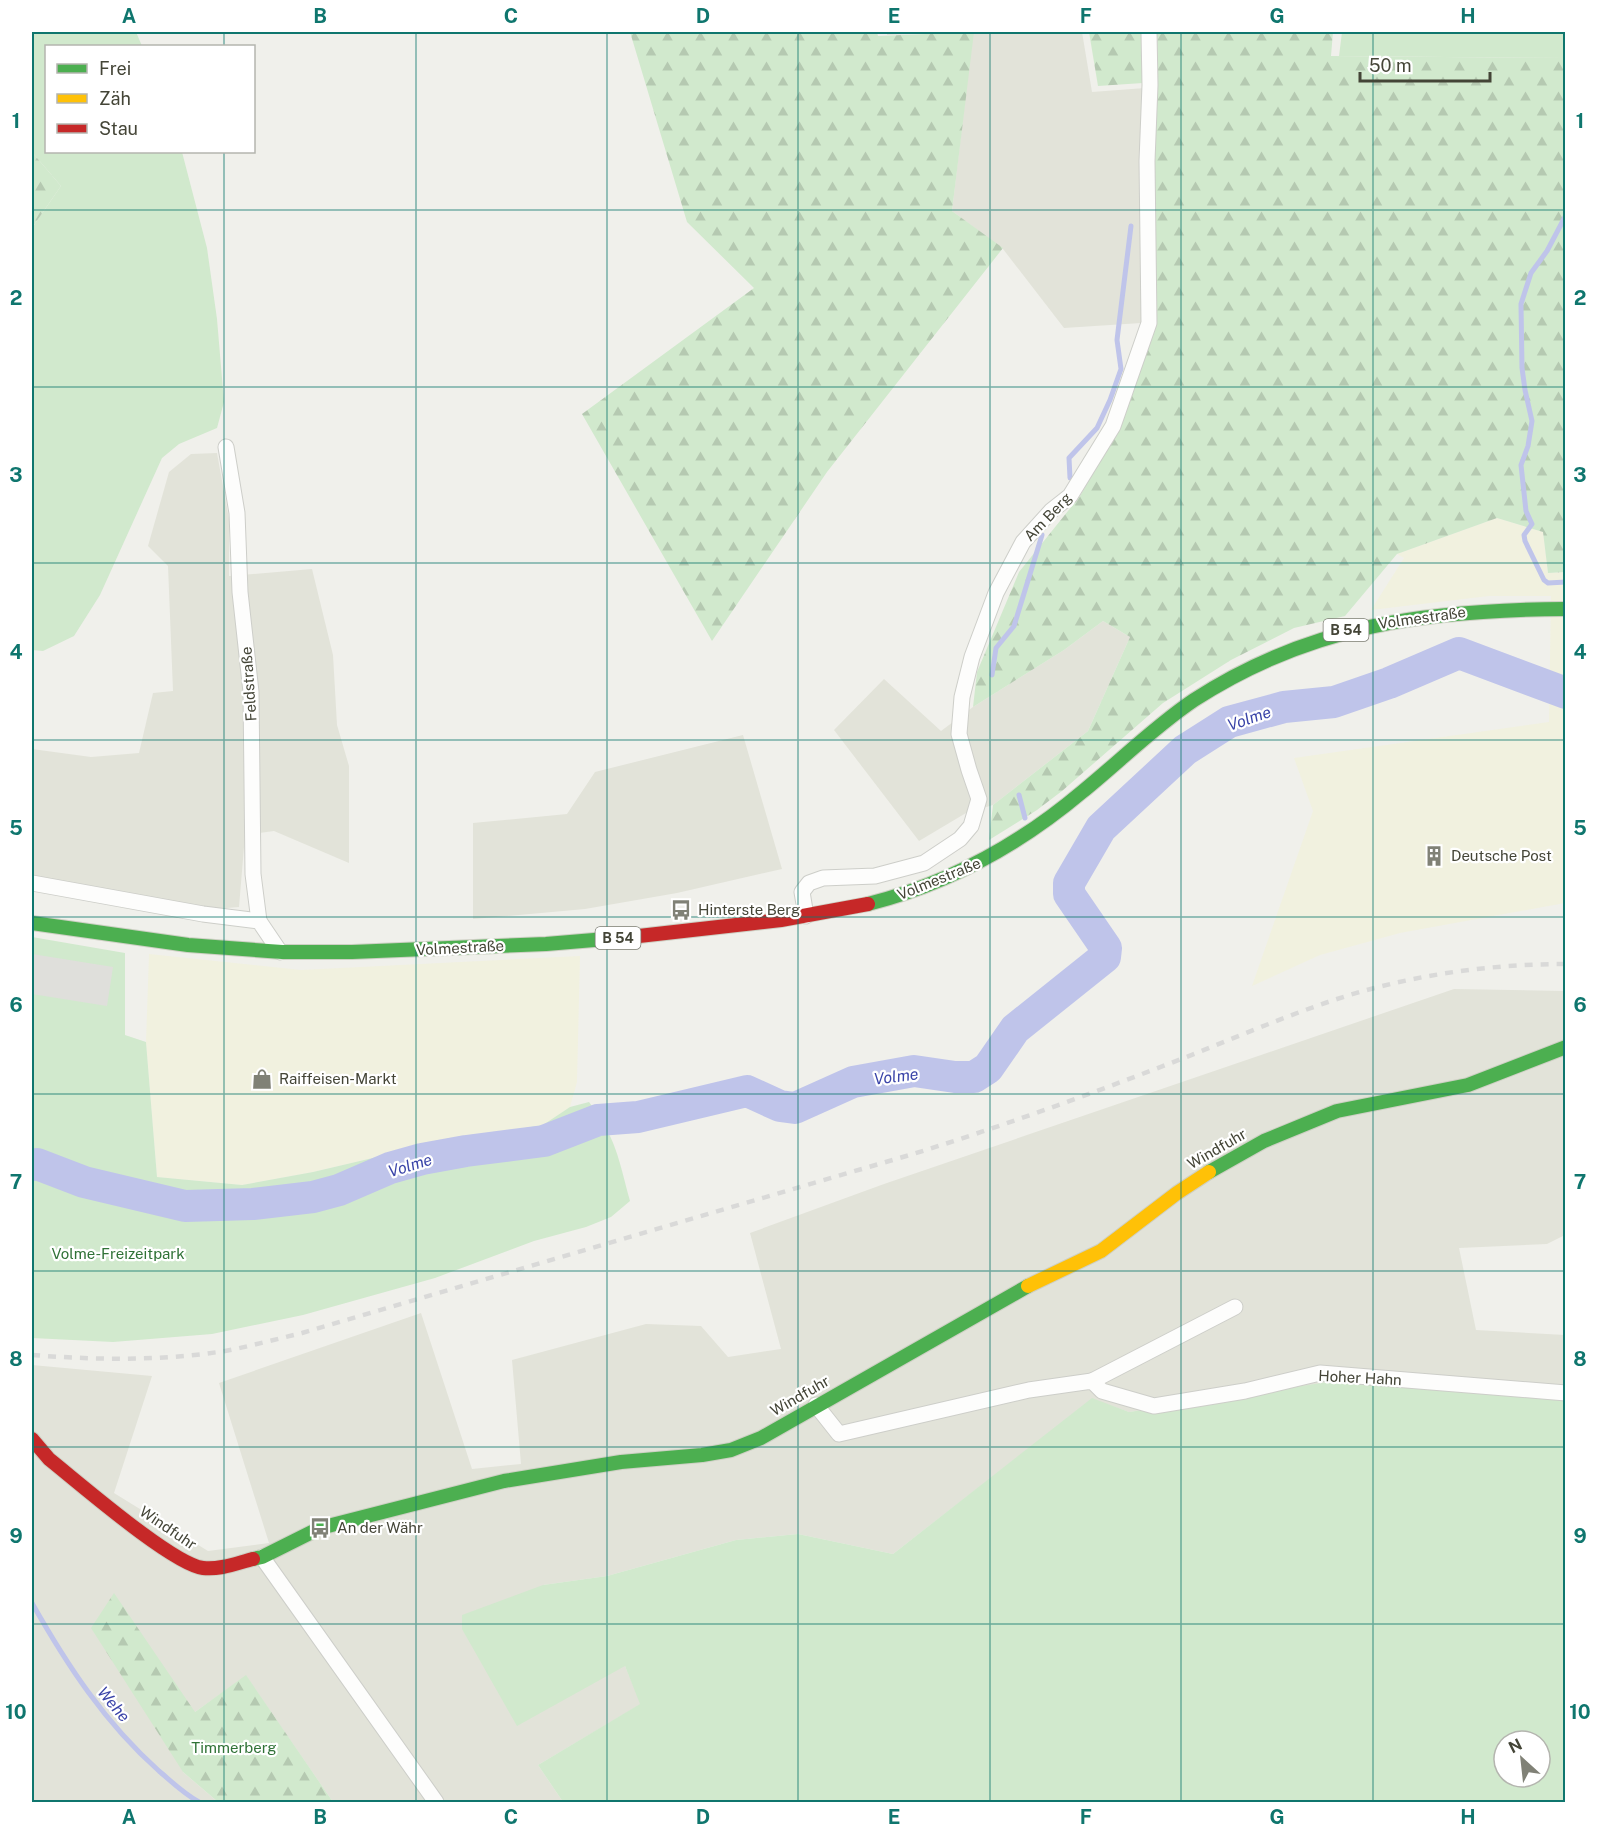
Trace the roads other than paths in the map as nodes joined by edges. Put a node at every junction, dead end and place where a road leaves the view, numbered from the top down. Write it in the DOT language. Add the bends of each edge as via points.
graph roads {
  1 [pos="1149,32"];
  2 [pos="226,447"];
  3 [pos="1566,609"];
  4 [pos="32,883"];
  5 [pos="806,916"];
  6 [pos="259,921"];
  7 [pos="32,923"];
  8 [pos="280,952"];
  9 [pos="1566,1047"];
  10 [pos="1235,1307"];
  11 [pos="1092,1381"];
  12 [pos="1566,1393"];
  13 [pos="816,1405"];
  14 [pos="32,1439"];
  15 [pos="262,1557"];
  16 [pos="436,1803"];
  1 -- 5 [label="street, Am Berg" via="1149,323 1113,426 1070,496 1023,542 996,593 972,657 962,698 959,734 979,799 972,826 924,863 875,876 822,878 809,883 802,892"];
  2 -- 6 [label="street, Feldstraße" via="237,513 240,592 251,692 254,874"];
  3 -- 5 [label="street, Volmestraße / B 54" via="1494,609 1384,622 1343,631 1266,659 1192,702 1065,807 986,860 888,900"];
  4 -- 6 [label="street"];
  5 -- 8 [label="street, Volmestraße / B 54" via="589,941"];
  6 -- 8 [label="street"];
  7 -- 8 [label="street, Volmestraße / B 54" via="145,940"];
  9 -- 13 [label="street, Windfuhr" via="1468,1085 1337,1111 1264,1141 1177,1192 1101,1251 1043,1277"];
  10 -- 11 [label="street"];
  11 -- 12 [label="street, Hoher Hahn" via="1102,1391 1154,1406 1245,1391 1320,1373"];
  11 -- 13 [label="street" via="1029,1390 839,1434"];
  13 -- 15 [label="street, Windfuhr" via="761,1438 731,1450 504,1481 320,1528"];
  14 -- 15 [label="street, Windfuhr" via="49,1460 176,1557 202,1568"];
  15 -- 16 [label="street"];
}
